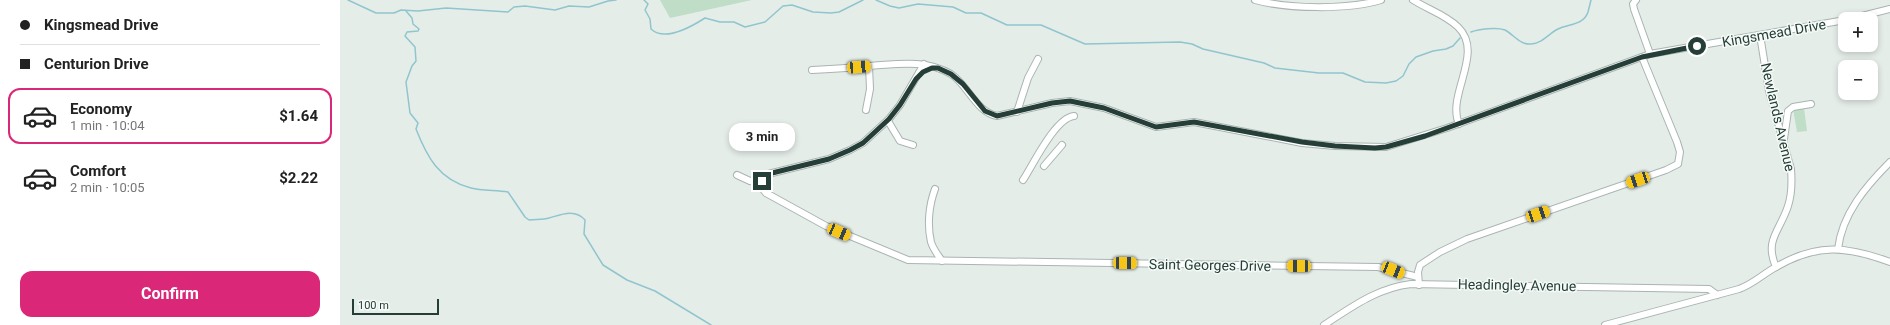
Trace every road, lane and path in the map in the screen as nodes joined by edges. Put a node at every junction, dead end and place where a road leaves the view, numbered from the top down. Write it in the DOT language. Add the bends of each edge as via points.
graph roads {
  1 [pos="1255,0"];
  2 [pos="1381,0"];
  3 [pos="1413,0"];
  4 [pos="1636,0"];
  5 [pos="1890,9"];
  6 [pos="1878,12"];
  7 [pos="1838,21"];
  8 [pos="1760,35"];
  9 [pos="1650,54"];
  10 [pos="1642,57"];
  11 [pos="1038,59"];
  12 [pos="905,64"];
  13 [pos="924,64"];
  14 [pos="869,66"];
  15 [pos="938,68"];
  16 [pos="812,70"];
  17 [pos="916,79"];
  18 [pos="1810,104"];
  19 [pos="866,110"];
  20 [pos="1018,112"];
  21 [pos="1074,116"];
  22 [pos="888,121"];
  23 [pos="1459,124"];
  24 [pos="1783,142"];
  25 [pos="913,145"];
  26 [pos="1062,145"];
  27 [pos="1890,162"];
  28 [pos="1044,166"];
  29 [pos="737,175"];
  30 [pos="1023,180"];
  31 [pos="760,183"];
  32 [pos="935,189"];
  33 [pos="1838,249"];
  34 [pos="942,261"];
  35 [pos="1890,262"];
  36 [pos="1776,267"];
  37 [pos="1418,277"];
  38 [pos="1419,285"];
  39 [pos="1717,295"];
  40 [pos="1324,325"];
  41 [pos="1605,325"];
  1 -- 2 [label="street" via="1274,4 1318,6 1358,5"];
  3 -- 23 [label="street" via="1458,26 1468,44 1457,108"];
  4 -- 9 [label="street" via="1633,4 1634,9"];
  5 -- 6 [label="street"];
  7 -- 8 [label="street, Kingsmead Drive"];
  8 -- 9 [label="street, Kingsmead Drive"];
  8 -- 24 [label="street, Newlands Avenue" via="1769,91"];
  9 -- 10 [label="street, Kingsmead Drive"];
  10 -- 23 [label="street, Kingsmead Drive"];
  10 -- 37 [label="street" via="1677,142 1680,152 1678,164 1460,242 1422,262 1418,269"];
  11 -- 20 [label="street" via="1028,78"];
  12 -- 13 [label="street, Kingsmead Drive"];
  12 -- 14 [label="street, Kingsmead Drive"];
  12 -- 17 [label="street" via="916,69"];
  13 -- 15 [label="street, Kingsmead Drive"];
  13 -- 17 [label="street"];
  14 -- 16 [label="street, Kingsmead Drive"];
  14 -- 19 [label="street" via="870,89"];
  15 -- 17 [label="street" via="928,70"];
  15 -- 20 [label="street, Kingsmead Drive" via="963,84 991,115 1002,116"];
  17 -- 22 [label="street"];
  18 -- 24 [label="street" via="1793,107 1788,111"];
  20 -- 23 [label="street, Kingsmead Drive" via="1070,101 1104,108 1156,127 1194,122 1302,142 1364,148 1386,147"];
  21 -- 30 [label="street" via="1064,120 1054,131"];
  22 -- 25 [label="street" via="900,142"];
  22 -- 31 [label="street" via="863,143 850,150 829,159 768,174"];
  24 -- 36 [label="street, Newlands Avenue" via="1791,169 1791,192 1788,207 1772,241 1771,252"];
  26 -- 28 [label="street"];
  27 -- 33 [label="street" via="1850,212 1842,226"];
  29 -- 31 [label="street, Saint Georges Drive"];
  31 -- 34 [label="street, Saint Georges Drive" via="766,193 792,208 877,248 908,260"];
  32 -- 34 [label="street" via="930,208 930,235 931,242"];
  33 -- 35 [label="street" via="1861,252"];
  33 -- 36 [label="street" via="1815,252"];
  34 -- 37 [label="street, Saint Georges Drive" via="1378,267"];
  36 -- 39 [label="street" via="1746,286"];
  37 -- 38 [label="street"];
  38 -- 39 [label="street, Headingley Avenue" via="1709,288"];
  38 -- 40 [label="street, Headingley Avenue" via="1382,290"];
  39 -- 41 [label="street"];
}
